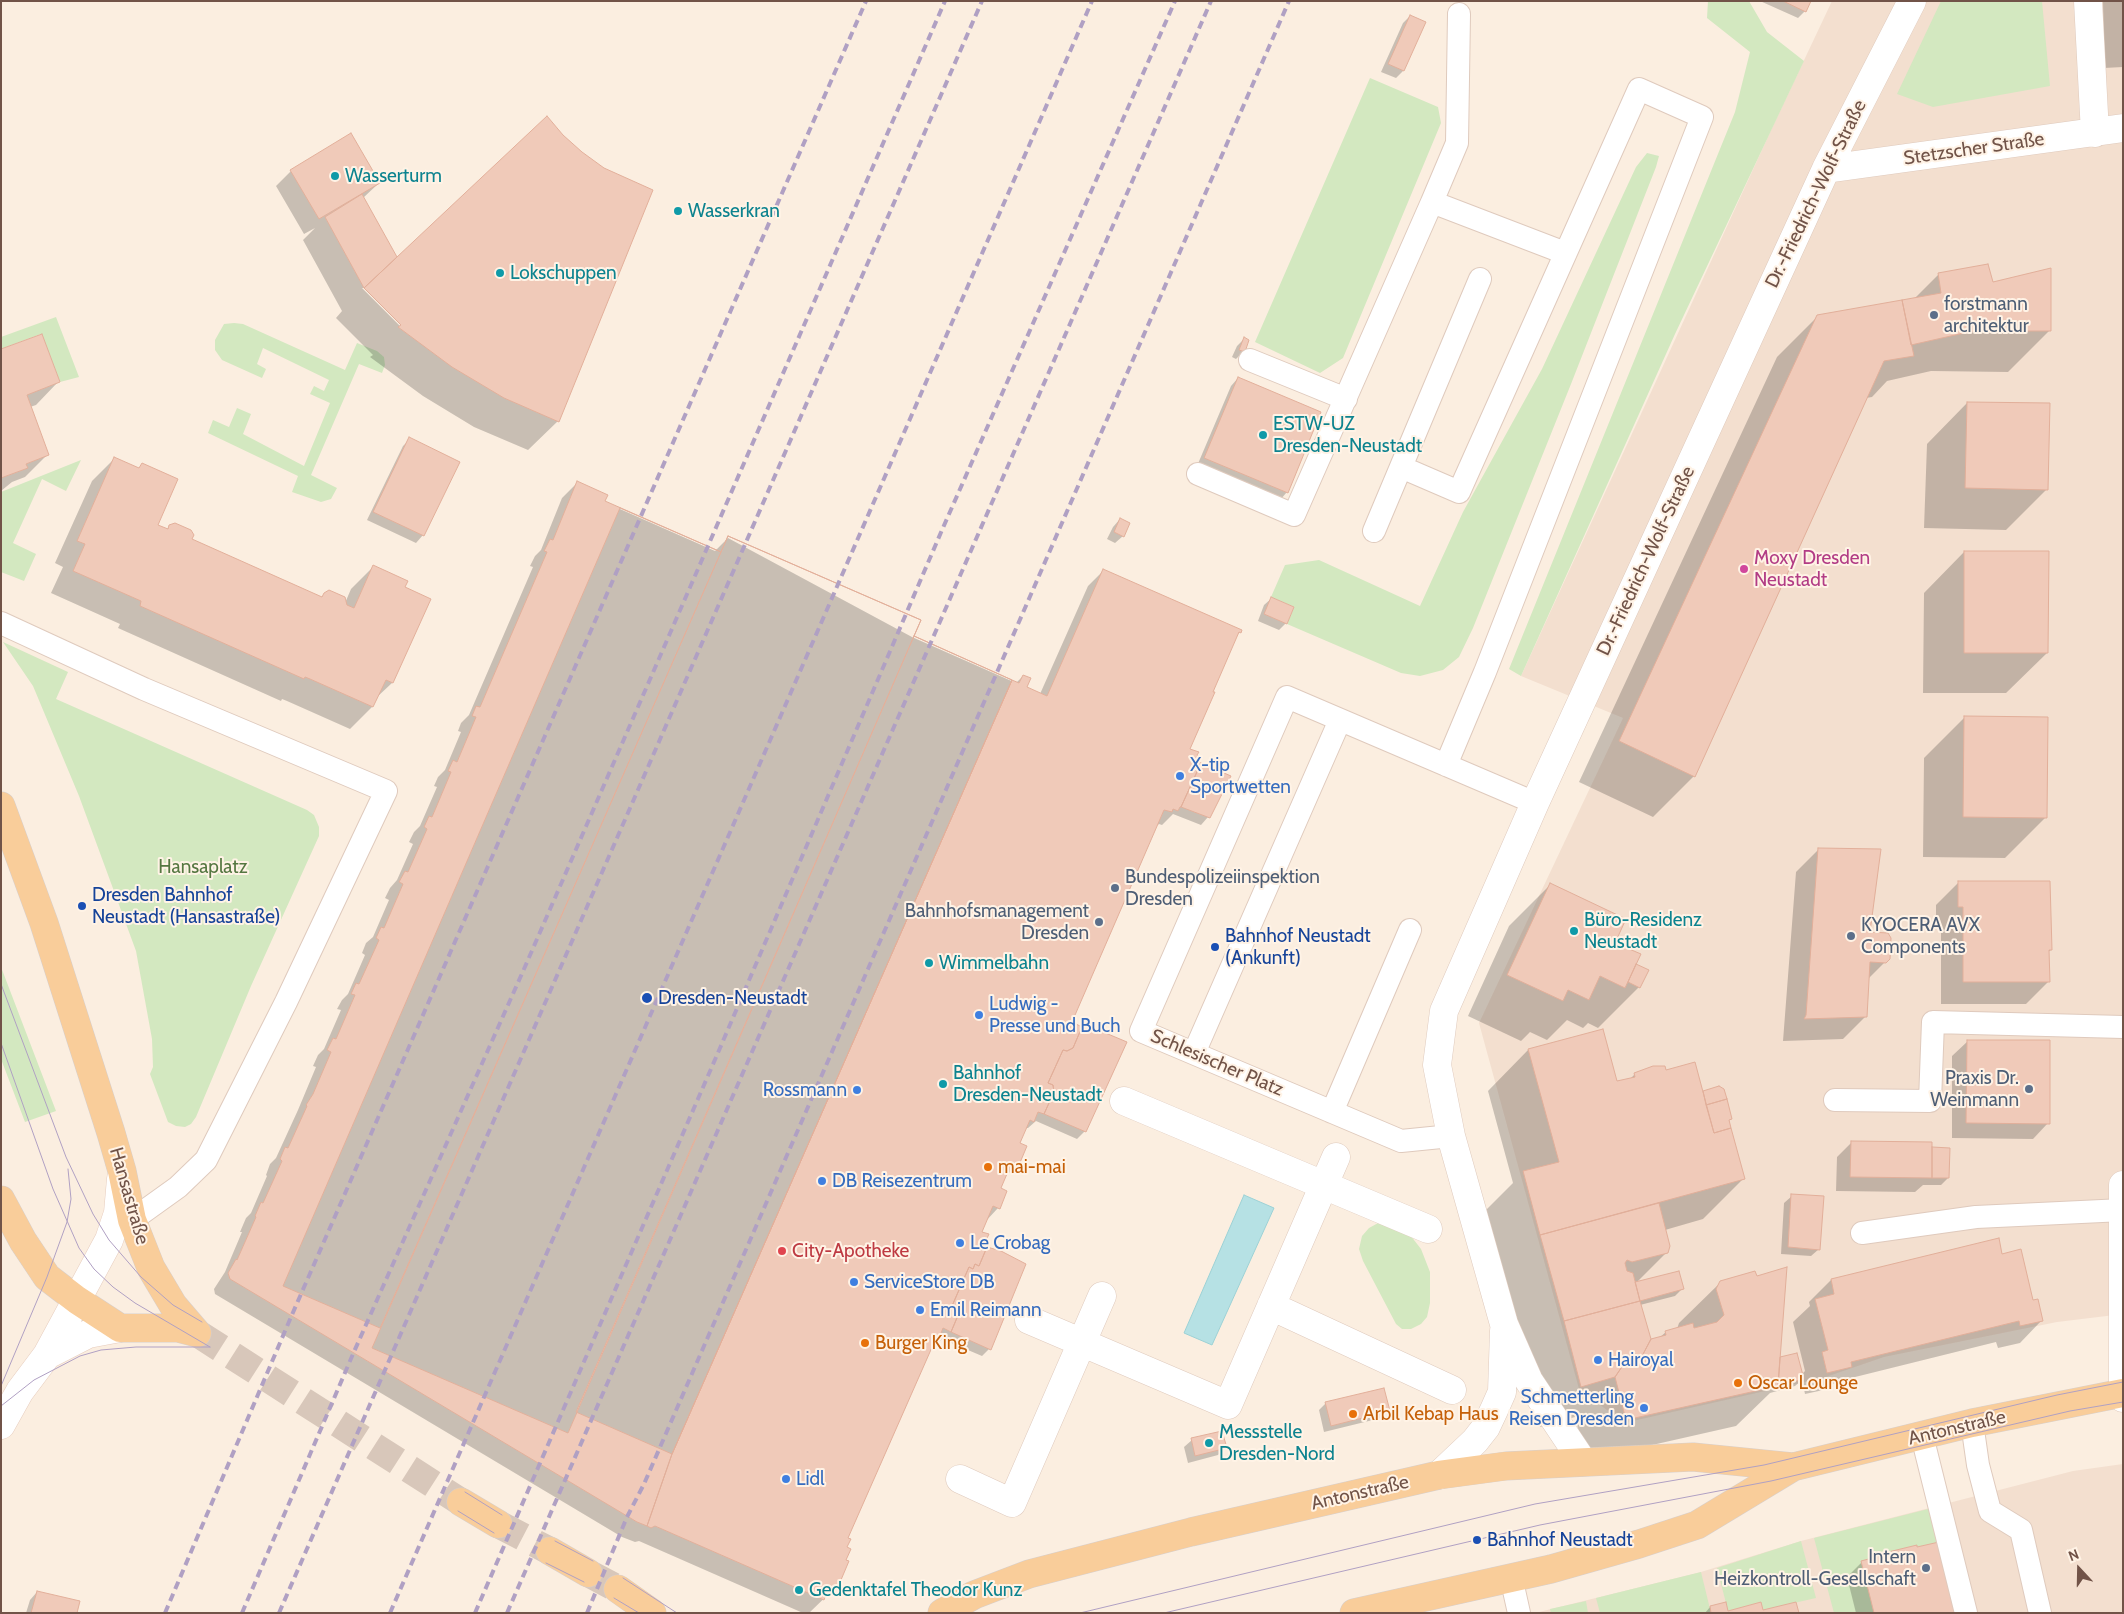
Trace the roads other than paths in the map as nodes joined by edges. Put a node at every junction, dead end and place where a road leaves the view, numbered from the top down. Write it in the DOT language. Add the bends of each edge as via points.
graph roads {
  1 [pos="1912,1"];
  2 [pos="2088,1"];
  3 [pos="1459,14"];
  4 [pos="2123,128"];
  5 [pos="2095,133"];
  6 [pos="1826,169"];
  7 [pos="1432,202"];
  8 [pos="1565,254"];
  9 [pos="1480,279"];
  10 [pos="1250,360"];
  11 [pos="1346,399"];
  12 [pos="1401,467"];
  13 [pos="1198,474"];
  14 [pos="1374,531"];
  15 [pos="1,623"];
  16 [pos="1340,720"];
  17 [pos="1446,765"];
  18 [pos="1535,803"];
  19 [pos="1,806"];
  20 [pos="1410,930"];
  21 [pos="2123,1027"];
  22 [pos="1194,1053"];
  23 [pos="1835,1100"];
  24 [pos="1124,1101"];
  25 [pos="1332,1112"];
  26 [pos="1452,1136"];
  27 [pos="1336,1157"];
  28 [pos="122,1171"];
  29 [pos="1324,1185"];
  30 [pos="2123,1185"];
  31 [pos="1,1200"];
  32 [pos="2123,1210"];
  33 [pos="132,1220"];
  34 [pos="1428,1229"];
  35 [pos="1862,1233"];
  36 [pos="1102,1296"];
  37 [pos="77,1300"];
  38 [pos="1271,1306"];
  39 [pos="1029,1320"];
  40 [pos="1504,1324"];
  41 [pos="120,1328"];
  42 [pos="1082,1343"];
  43 [pos="47,1355"];
  44 [pos="1452,1390"];
  45 [pos="2122,1394"];
  46 [pos="1972,1424"];
  47 [pos="1,1426"];
  48 [pos="1922,1436"];
  49 [pos="1583,1462"];
  50 [pos="1793,1467"];
  51 [pos="1439,1475"];
  52 [pos="960,1479"];
  53 [pos="461,1502"];
  54 [pos="498,1524"];
  55 [pos="550,1551"];
  56 [pos="588,1573"];
  57 [pos="1511,1577"];
  58 [pos="618,1589"];
  59 [pos="652,1613"];
  60 [pos="942,1613"];
  61 [pos="1354,1613"];
  62 [pos="1519,1613"];
  63 [pos="1966,1613"];
  64 [pos="2040,1613"];
  1 -- 6 [label="street, Dr.-Friedrich-Wolf-Straße"];
  2 -- 5 [label="street"];
  3 -- 7 [label="lane" via="1457,143"];
  4 -- 5 [label="street, Stetzscher Straße"];
  5 -- 6 [label="street, Stetzscher Straße"];
  6 -- 18 [label="street, Dr.-Friedrich-Wolf-Straße"];
  7 -- 8 [label="lane"];
  7 -- 11 [label="lane"];
  8 -- 12 [label="lane" via="1459,492"];
  8 -- 17 [label="lane" via="1639,89 1702,117"];
  9 -- 12 [label="lane"];
  10 -- 11 [label="lane"];
  11 -- 13 [label="lane" via="1294,515"];
  12 -- 14 [label="lane"];
  15 -- 33 [label="lane" via="144,689 386,791 286,1002 206,1160 178,1188"];
  16 -- 17 [label="lane, Schlesischer Platz"];
  16 -- 22 [label="lane"];
  16 -- 22 [label="lane, Schlesischer Platz" via="1287,697 1275,724 1141,1031"];
  17 -- 18 [label="lane, Schlesischer Platz"];
  18 -- 26 [label="street, Dr.-Friedrich-Wolf-Straße" via="1444,1011 1437,1065"];
  19 -- 28 [label="main road, Hansastraße" via="44,923"];
  20 -- 25 [label="lane"];
  21 -- 23 [label="lane" via="1933,1022 1930,1101"];
  22 -- 25 [label="lane, Schlesischer Platz"];
  24 -- 29 [label="street"];
  25 -- 26 [label="lane, Schlesischer Platz" via="1401,1141"];
  26 -- 40 [label="street"];
  27 -- 29 [label="street"];
  28 -- 33 [label="main road, Hansastraße"];
  28 -- 37 [label="street" via="118,1213 109,1240"];
  29 -- 34 [label="street"];
  29 -- 38 [label="street"];
  30 -- 32 [label="street"];
  31 -- 37 [label="main road" via="47,1276"];
  32 -- 35 [label="lane" via="1976,1217"];
  32 -- 45 [label="street"];
  33 -- 41 [label="main road, Hansastraße" via="151,1268 173,1305 197,1333 163,1327"];
  36 -- 42 [label="street"];
  37 -- 41 [label="main road"];
  37 -- 43 [label="street"];
  38 -- 42 [label="street" via="1228,1405"];
  38 -- 44 [label="street"];
  39 -- 42 [label="street"];
  40 -- 49 [label="street" via="1529,1381"];
  40 -- 51 [label="street" via="1502,1392 1486,1427"];
  41 -- 43 [label="street" via="88,1334"];
  42 -- 52 [label="street" via="1012,1503"];
  43 -- 47 [label="street" via="20,1390"];
  45 -- 46 [label="main road, Antonstraße"];
  46 -- 48 [label="main road, Antonstraße"];
  46 -- 64 [label="lane" via="1990,1511 2020,1530"];
  48 -- 50 [label="main road, Antonstraße"];
  48 -- 63 [label="lane"];
  49 -- 50 [label="main road, Antonstraße" via="1693,1457"];
  49 -- 51 [label="main road, Antonstraße" via="1506,1466"];
  50 -- 57 [label="main road, Antonstraße" via="1697,1525 1551,1569"];
  51 -- 60 [label="main road, Antonstraße" via="1191,1532 1029,1574 974,1595"];
  53 -- 54 [label="main road"];
  55 -- 56 [label="main road"];
  57 -- 61 [label="main road, Antonstraße"];
  57 -- 62 [label="lane"];
  58 -- 59 [label="main road"];
}
